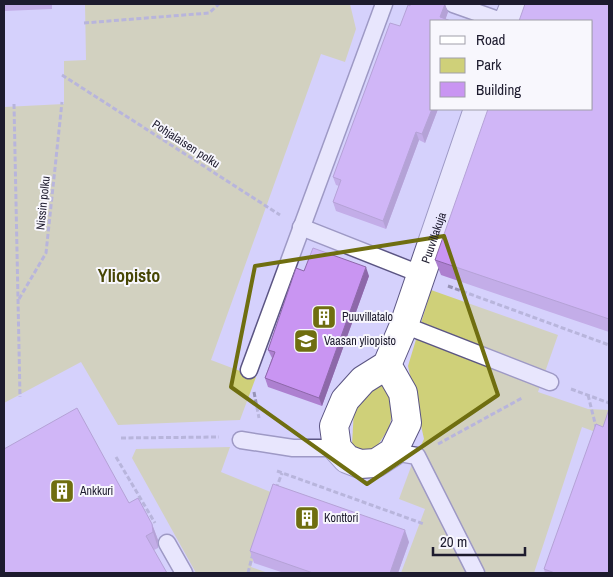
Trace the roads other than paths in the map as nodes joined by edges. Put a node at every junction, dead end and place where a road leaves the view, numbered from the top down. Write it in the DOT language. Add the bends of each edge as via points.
graph roads {
  1 [pos="384,4"];
  2 [pos="453,4"];
  3 [pos="515,4"];
  4 [pos="498,20"];
  5 [pos="508,20"];
  6 [pos="478,110"];
  7 [pos="301,227"];
  8 [pos="420,274"];
  9 [pos="404,325"];
  10 [pos="387,365"];
  11 [pos="249,370"];
  12 [pos="550,382"];
  13 [pos="241,440"];
  14 [pos="337,448"];
  15 [pos="405,454"];
  16 [pos="166,543"];
  17 [pos="184,573"];
  18 [pos="476,573"];
  1 -- 7 [label="lane"];
  2 -- 4 [label="lane"];
  3 -- 5 [label="street"];
  6 -- 8 [label="street, Puuvillakuja"];
  7 -- 8 [label="lane"];
  7 -- 11 [label="lane"];
  8 -- 9 [label="street, Puuvillakuja"];
  9 -- 10 [label="street, Puuvillakuja"];
  9 -- 12 [label="lane"];
  10 -- 14 [label="street" via="363,380 345,400 334,426"];
  10 -- 15 [label="street" via="403,393 407,422"];
  13 -- 14 [label="lane" via="293,448"];
  14 -- 15 [label="street" via="347,459 360,464"];
  15 -- 18 [label="lane"];
  16 -- 17 [label="lane"];
}
